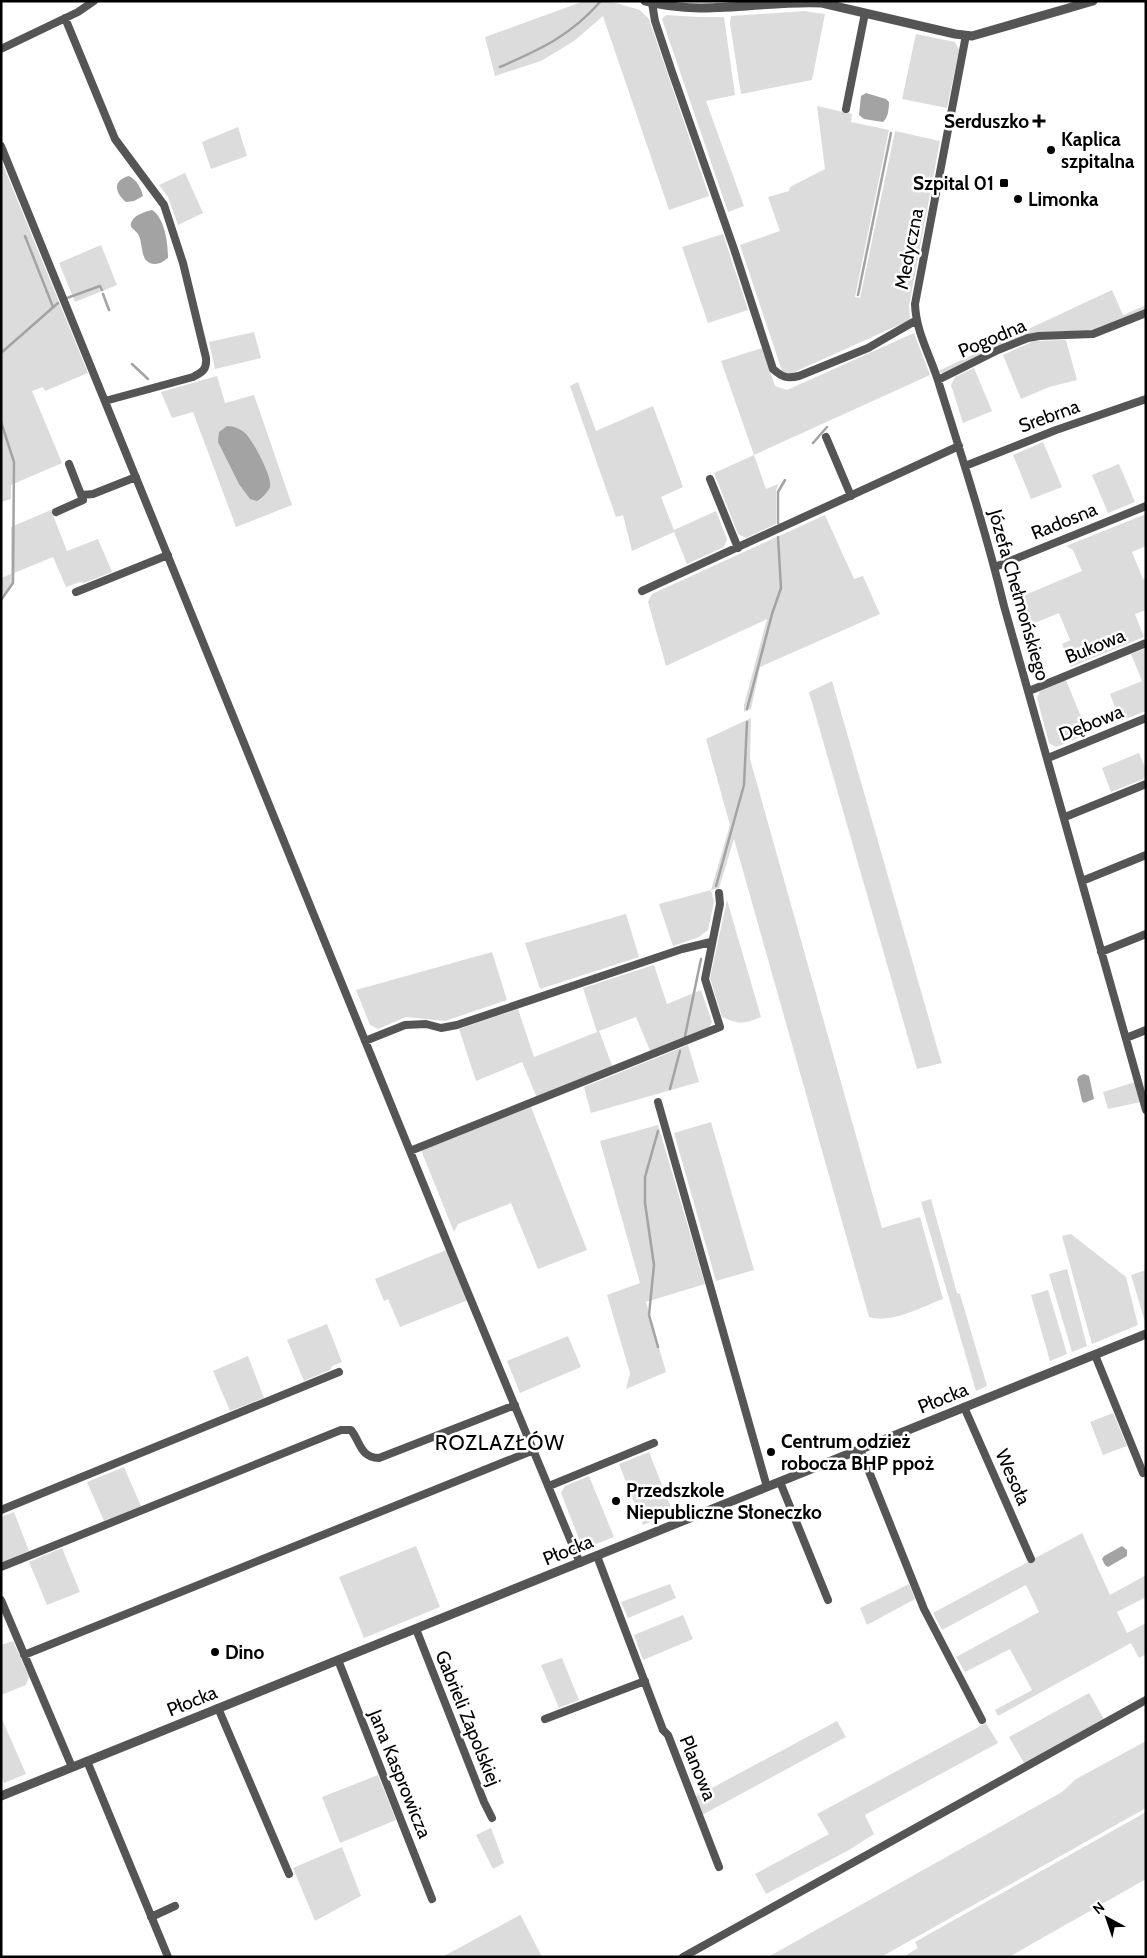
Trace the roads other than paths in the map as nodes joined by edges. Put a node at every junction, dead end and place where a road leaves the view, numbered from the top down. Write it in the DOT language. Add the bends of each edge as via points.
graph roads {
  1 [pos="94,1"];
  2 [pos="1093,1"];
  3 [pos="649,2"];
  4 [pos="865,13"];
  5 [pos="65,18"];
  6 [pos="966,35"];
  7 [pos="1,49"];
  8 [pos="846,109"];
  9 [pos="1,146"];
  10 [pos="1146,313"];
  11 [pos="916,321"];
  12 [pos="938,380"];
  13 [pos="1146,399"];
  14 [pos="105,401"];
  15 [pos="826,437"];
  16 [pos="959,446"];
  17 [pos="69,464"];
  18 [pos="965,466"];
  19 [pos="136,477"];
  20 [pos="710,479"];
  21 [pos="82,495"];
  22 [pos="851,496"];
  23 [pos="1146,506"];
  24 [pos="56,512"];
  25 [pos="738,548"];
  26 [pos="168,555"];
  27 [pos="995,567"];
  28 [pos="642,591"];
  29 [pos="76,592"];
  30 [pos="1146,643"];
  31 [pos="1028,691"];
  32 [pos="1146,718"];
  33 [pos="1048,758"];
  34 [pos="1146,784"];
  35 [pos="1065,817"];
  36 [pos="1146,855"];
  37 [pos="1082,881"];
  38 [pos="719,893"];
  39 [pos="1146,934"];
  40 [pos="711,942"];
  41 [pos="1101,952"];
  42 [pos="1146,1030"];
  43 [pos="1126,1038"];
  44 [pos="365,1040"];
  45 [pos="658,1102"];
  46 [pos="1146,1110"];
  47 [pos="410,1151"];
  48 [pos="1146,1334"];
  49 [pos="1095,1354"];
  50 [pos="339,1372"];
  51 [pos="515,1405"];
  52 [pos="964,1407"];
  53 [pos="654,1443"];
  54 [pos="860,1449"];
  55 [pos="534,1450"];
  56 [pos="1143,1474"];
  57 [pos="780,1482"];
  58 [pos="549,1486"];
  59 [pos="767,1487"];
  60 [pos="1,1510"];
  61 [pos="597,1556"];
  62 [pos="1031,1559"];
  63 [pos="580,1562"];
  64 [pos="1,1567"];
  65 [pos="1,1600"];
  66 [pos="828,1600"];
  67 [pos="416,1629"];
  68 [pos="24,1655"];
  69 [pos="338,1660"];
  70 [pos="645,1681"];
  71 [pos="1146,1700"];
  72 [pos="218,1708"];
  73 [pos="545,1719"];
  74 [pos="982,1720"];
  75 [pos="87,1761"];
  76 [pos="72,1767"];
  77 [pos="1,1796"];
  78 [pos="492,1818"];
  79 [pos="719,1867"];
  80 [pos="289,1874"];
  81 [pos="432,1899"];
  82 [pos="175,1906"];
  83 [pos="151,1917"];
  84 [pos="168,1957"];
  85 [pos="683,1957"];
  1 -- 5 [label="street"];
  2 -- 6 [label="street" via="980,34"];
  3 -- 4 [label="street" via="689,9 822,4"];
  3 -- 11 [label="street" via="773,369 780,376 799,376 868,348"];
  4 -- 6 [label="street"];
  4 -- 8 [label="street"];
  5 -- 7 [label="street"];
  5 -- 14 [label="street" via="115,139 164,205 183,263 206,358 204,371 193,377"];
  6 -- 11 [label="street, Medyczna" via="916,304"];
  9 -- 14 [label="street"];
  10 -- 12 [label="street, Pogodna" via="1093,334 1028,338"];
  11 -- 12 [label="street, Józefa Chełmońskiego"];
  12 -- 16 [label="street, Józefa Chełmońskiego"];
  13 -- 18 [label="street, Srebrna"];
  14 -- 19 [label="street"];
  15 -- 22 [label="street"];
  16 -- 18 [label="street, Józefa Chełmońskiego"];
  16 -- 22 [label="street"];
  17 -- 21 [label="street"];
  18 -- 27 [label="street, Józefa Chełmońskiego"];
  19 -- 21 [label="street" via="93,494"];
  19 -- 26 [label="street"];
  20 -- 25 [label="street"];
  21 -- 24 [label="street" via="80,502"];
  22 -- 25 [label="street"];
  23 -- 27 [label="street, Radosna"];
  25 -- 28 [label="street"];
  26 -- 29 [label="street"];
  26 -- 44 [label="street"];
  27 -- 31 [label="street, Józefa Chełmońskiego"];
  30 -- 31 [label="street, Bukowa"];
  31 -- 33 [label="street, Józefa Chełmońskiego"];
  32 -- 33 [label="street, Dębowa"];
  33 -- 35 [label="street, Józefa Chełmońskiego"];
  34 -- 35 [label="street"];
  35 -- 37 [label="street, Józefa Chełmońskiego"];
  36 -- 37 [label="street"];
  37 -- 41 [label="street, Józefa Chełmońskiego"];
  38 -- 40 [label="street" via="720,904"];
  39 -- 41 [label="street"];
  40 -- 44 [label="street" via="457,1025 441,1028 426,1024 405,1025"];
  40 -- 47 [label="street" via="705,979 720,1025 716,1030"];
  41 -- 43 [label="street, Józefa Chełmońskiego"];
  42 -- 43 [label="street"];
  43 -- 46 [label="street, Józefa Chełmońskiego"];
  44 -- 47 [label="street"];
  45 -- 59 [label="street"];
  47 -- 51 [label="street"];
  48 -- 49 [label="street, Płocka"];
  49 -- 52 [label="street, Płocka"];
  49 -- 56 [label="street"];
  50 -- 60 [label="street"];
  51 -- 55 [label="street"];
  51 -- 64 [label="street" via="379,1458 370,1458 363,1452 351,1430 341,1430"];
  52 -- 54 [label="street, Płocka"];
  52 -- 62 [label="street, Wesoła"];
  53 -- 58 [label="street"];
  54 -- 57 [label="street, Płocka"];
  54 -- 74 [label="street" via="924,1609"];
  55 -- 58 [label="street"];
  55 -- 68 [label="street"];
  57 -- 59 [label="street, Płocka"];
  57 -- 66 [label="street"];
  58 -- 63 [label="street"];
  59 -- 61 [label="street, Płocka"];
  61 -- 63 [label="street, Płocka"];
  61 -- 70 [label="street, Planowa"];
  63 -- 67 [label="street, Płocka"];
  65 -- 68 [label="street"];
  67 -- 69 [label="street, Płocka"];
  67 -- 78 [label="street, Gabrieli Zapolskiej"];
  68 -- 76 [label="street"];
  69 -- 72 [label="street, Płocka"];
  69 -- 81 [label="street, Jana Kasprowicza"];
  70 -- 73 [label="street"];
  70 -- 79 [label="street, Planowa"];
  71 -- 85 [label="street"];
  72 -- 75 [label="street, Płocka"];
  72 -- 80 [label="street"];
  75 -- 76 [label="street, Płocka"];
  75 -- 83 [label="street"];
  76 -- 77 [label="street, Płocka"];
  82 -- 83 [label="street"];
  83 -- 84 [label="street"];
}
